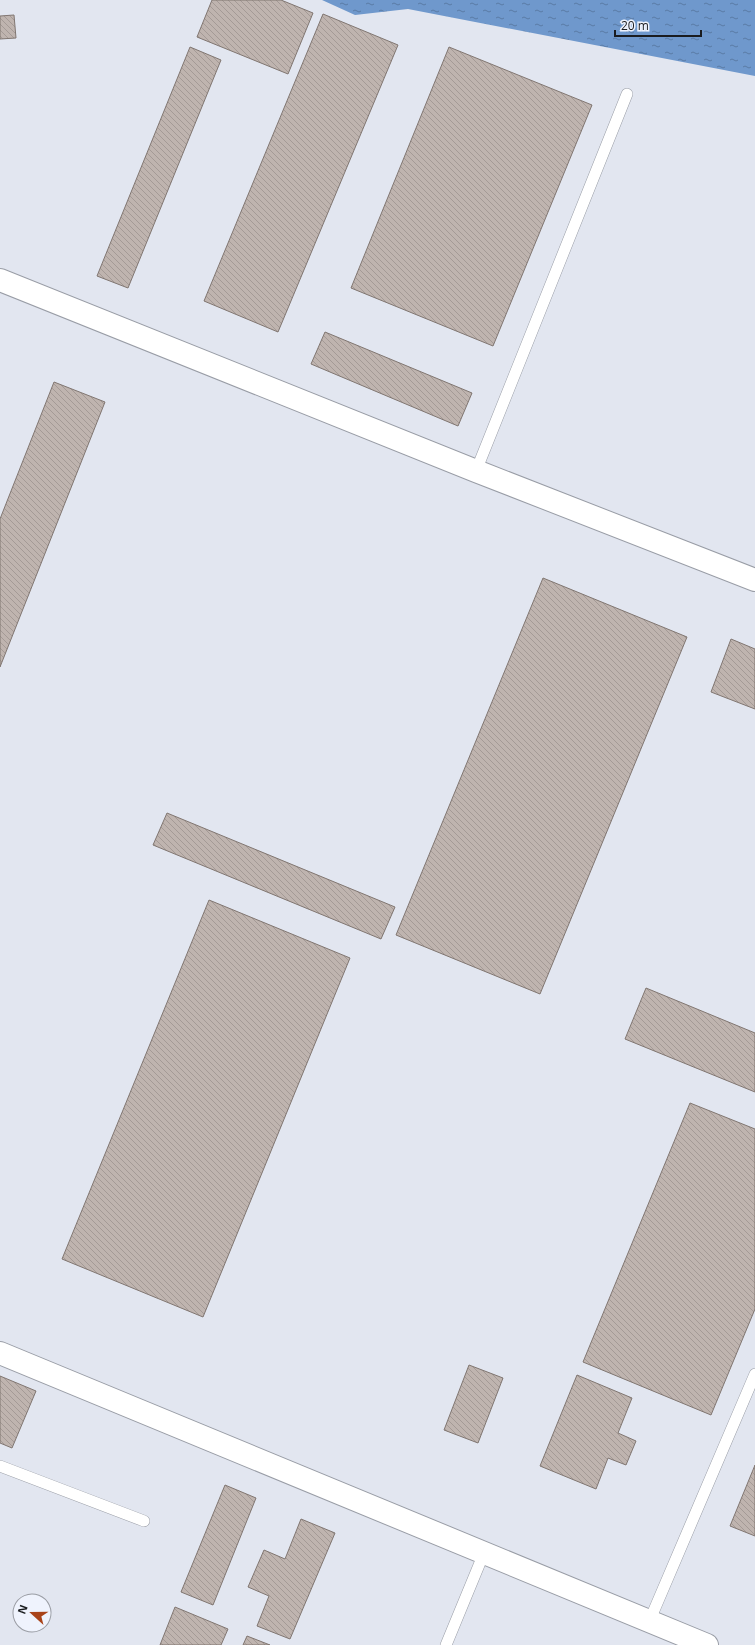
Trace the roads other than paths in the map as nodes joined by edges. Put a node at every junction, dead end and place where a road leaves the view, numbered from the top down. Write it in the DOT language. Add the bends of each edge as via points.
graph roads {
  1 [pos="627,94"];
  2 [pos="0,280"];
  3 [pos="476,471"];
  4 [pos="755,580"];
  5 [pos="0,1353"];
  6 [pos="755,1374"];
  7 [pos="0,1466"];
  8 [pos="144,1521"];
  9 [pos="484,1553"];
  10 [pos="649,1622"];
  11 [pos="446,1645"];
  12 [pos="706,1645"];
  1 -- 3 [label="lane"];
  2 -- 3 [label="street"];
  3 -- 4 [label="street"];
  5 -- 9 [label="street"];
  6 -- 10 [label="lane"];
  7 -- 8 [label="lane"];
  9 -- 10 [label="street"];
  9 -- 11 [label="lane"];
  10 -- 12 [label="street"];
}
